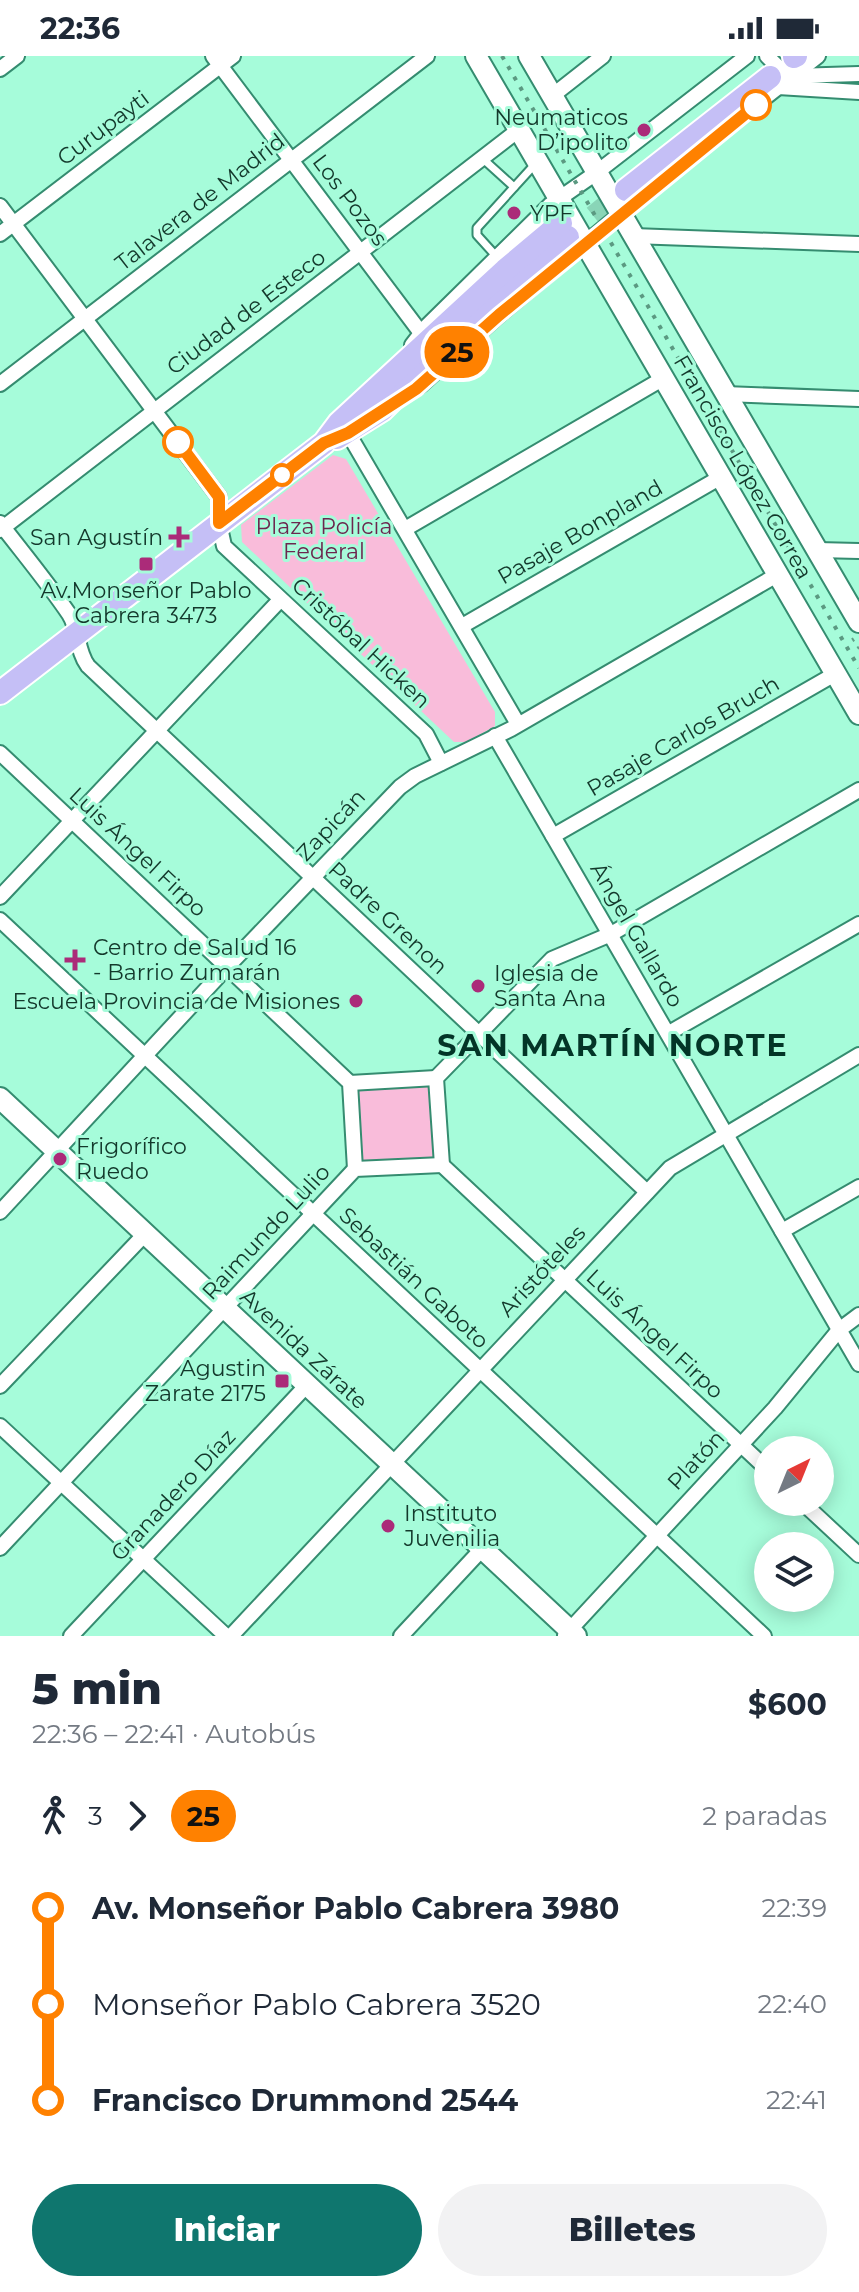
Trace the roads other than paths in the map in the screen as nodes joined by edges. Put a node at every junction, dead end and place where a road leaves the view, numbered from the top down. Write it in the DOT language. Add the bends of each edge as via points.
graph roads {
  1 [pos="17,56"];
  2 [pos="233,56"];
  3 [pos="427,56"];
  4 [pos="476,56"];
  5 [pos="529,56"];
  6 [pos="603,56"];
  7 [pos="818,56"];
  8 [pos="217,61"];
  9 [pos="795,63"];
  10 [pos="765,68"];
  11 [pos="0,69"];
  12 [pos="859,74"];
  13 [pos="837,91"];
  14 [pos="859,92"];
  15 [pos="552,96"];
  16 [pos="859,99"];
  17 [pos="520,129"];
  18 [pos="482,158"];
  19 [pos="291,159"];
  20 [pos="539,161"];
  21 [pos="596,173"];
  22 [pos="622,184"];
  23 [pos="514,187"];
  24 [pos="560,198"];
  25 [pos="0,206"];
  26 [pos="621,215"];
  27 [pos="14,224"];
  28 [pos="0,234"];
  29 [pos="571,234"];
  30 [pos="633,236"];
  31 [pos="859,244"];
  32 [pos="361,252"];
  33 [pos="497,257"];
  34 [pos="86,318"];
  35 [pos="421,333"];
  36 [pos="664,378"];
  37 [pos="386,382"];
  38 [pos="0,384"];
  39 [pos="725,394"];
  40 [pos="859,399"];
  41 [pos="154,410"];
  42 [pos="348,433"];
  43 [pos="324,443"];
  44 [pos="721,477"];
  45 [pos="219,523"];
  46 [pos="1,527"];
  47 [pos="405,529"];
  48 [pos="817,550"];
  49 [pos="859,551"];
  50 [pos="777,575"];
  51 [pos="280,600"];
  52 [pos="859,622"];
  53 [pos="462,626"];
  54 [pos="78,635"];
  55 [pos="835,674"];
  56 [pos="0,693"];
  57 [pos="859,714"];
  58 [pos="518,724"];
  59 [pos="156,730"];
  60 [pos="495,736"];
  61 [pos="0,753"];
  62 [pos="441,763"];
  63 [pos="859,790"];
  64 [pos="71,821"];
  65 [pos="553,836"];
  66 [pos="313,877"];
  67 [pos="0,897"];
  68 [pos="0,920"];
  69 [pos="859,924"];
  70 [pos="611,934"];
  71 [pos="228,966"];
  72 [pos="479,1033"];
  73 [pos="669,1033"];
  74 [pos="859,1055"];
  75 [pos="146,1057"];
  76 [pos="436,1078"];
  77 [pos="350,1083"];
  78 [pos="0,1098"];
  79 [pos="726,1133"];
  80 [pos="57,1151"];
  81 [pos="442,1165"];
  82 [pos="355,1169"];
  83 [pos="859,1187"];
  84 [pos="647,1192"];
  85 [pos="0,1212"];
  86 [pos="313,1214"];
  87 [pos="782,1231"];
  88 [pos="145,1234"];
  89 [pos="565,1280"];
  90 [pos="225,1308"];
  91 [pos="859,1315"];
  92 [pos="839,1330"];
  93 [pos="859,1364"];
  94 [pos="480,1369"];
  95 [pos="307,1385"];
  96 [pos="0,1386"];
  97 [pos="0,1426"];
  98 [pos="741,1445"];
  99 [pos="754,1457"];
  100 [pos="392,1463"];
  101 [pos="62,1483"];
  102 [pos="817,1516"];
  103 [pos="656,1535"];
  104 [pos="0,1548"];
  105 [pos="483,1548"];
  106 [pos="859,1555"];
  107 [pos="144,1559"];
  108 [pos="569,1634"];
  109 [pos="71,1636"];
  110 [pos="228,1636"];
  111 [pos="401,1636"];
  112 [pos="764,1636"];
  1 -- 11 [label="street"];
  2 -- 8 [label="street, Curupayti"];
  3 -- 19 [label="street, Talavera de Madrid"];
  4 -- 17 [label="main road, Francisco López Correa"];
  5 -- 15 [label="main road, Francisco López Correa"];
  6 -- 15 [label="street"];
  7 -- 9 [label="street"];
  8 -- 19 [label="street, Los Pozos"];
  8 -- 27 [label="street, Curupayti"];
  9 -- 10 [label="street"];
  9 -- 10 [label="street" via="784,73"];
  9 -- 12 [label="street"];
  10 -- 13 [label="street"];
  10 -- 21 [label="street"];
  10 -- 22 [label="main road"];
  10 -- 26 [label="street"];
  13 -- 14 [label="street"];
  13 -- 16 [label="street"];
  15 -- 21 [label="main road, Francisco López Correa"];
  17 -- 18 [label="street, Ciudad de Esteco"];
  17 -- 20 [label="main road, Francisco López Correa"];
  18 -- 23 [label="lane"];
  18 -- 32 [label="street, Ciudad de Esteco"];
  19 -- 32 [label="street, Los Pozos"];
  19 -- 34 [label="street, Talavera de Madrid"];
  20 -- 23 [label="lane"];
  20 -- 24 [label="main road, Francisco López Correa"];
  21 -- 24 [label="street"];
  21 -- 26 [label="main road, Francisco López Correa"];
  23 -- 33 [label="lane" via="477,228"];
  24 -- 29 [label="main road, Francisco López Correa"];
  24 -- 33 [label="street"];
  25 -- 27 [label="street, Cristóbal Hicken"];
  26 -- 29 [label="street"];
  26 -- 30 [label="main road, Francisco López Correa"];
  27 -- 28 [label="street, Curupayti"];
  27 -- 34 [label="street, Cristóbal Hicken"];
  29 -- 36 [label="main road, Francisco López Correa"];
  29 -- 37 [label="main road" via="479,294"];
  29 -- 42 [label="main road" via="382,410"];
  30 -- 31 [label="street"];
  30 -- 39 [label="main road, Francisco López Correa"];
  32 -- 35 [label="street, Los Pozos"];
  32 -- 41 [label="street, Ciudad de Esteco"];
  33 -- 35 [label="street"];
  34 -- 38 [label="street, Talavera de Madrid"];
  34 -- 41 [label="street, Cristóbal Hicken"];
  35 -- 37 [label="street"];
  36 -- 44 [label="main road, Francisco López Correa"];
  36 -- 47 [label="street"];
  37 -- 43 [label="main road"];
  39 -- 40 [label="street"];
  39 -- 48 [label="main road, Francisco López Correa"];
  41 -- 45 [label="street, Cristóbal Hicken" via="219,497"];
  41 -- 46 [label="street, Ciudad de Esteco"];
  42 -- 43 [label="main road"];
  42 -- 47 [label="street"];
  43 -- 45 [label="main road"];
  44 -- 50 [label="main road, Francisco López Correa"];
  44 -- 53 [label="street, Pasaje Bonpland"];
  45 -- 51 [label="street, Cristóbal Hicken" via="224,546"];
  45 -- 54 [label="main road"];
  46 -- 54 [label="street, Padre Grenon" via="70,616"];
  47 -- 53 [label="street"];
  48 -- 49 [label="street"];
  48 -- 52 [label="main road, Francisco López Correa"];
  50 -- 55 [label="main road, Francisco López Correa"];
  50 -- 58 [label="street, Zapicán"];
  51 -- 59 [label="street"];
  51 -- 62 [label="street, Cristóbal Hicken" via="426,734"];
  53 -- 58 [label="street"];
  54 -- 56 [label="main road"];
  54 -- 59 [label="street, Padre Grenon" via="88,666"];
  55 -- 57 [label="main road, Francisco López Correa"];
  55 -- 65 [label="street, Pasaje Carlos Bruch"];
  58 -- 60 [label="street, Zapicán"];
  59 -- 64 [label="street"];
  59 -- 66 [label="street, Padre Grenon"];
  60 -- 62 [label="street, Zapicán"];
  60 -- 65 [label="street, Ángel Gallardo"];
  61 -- 64 [label="street, Luis Ángel Firpo"];
  62 -- 66 [label="street, Zapicán" via="400,787"];
  63 -- 70 [label="street"];
  64 -- 67 [label="street"];
  64 -- 71 [label="street, Luis Ángel Firpo"];
  65 -- 70 [label="street, Ángel Gallardo"];
  66 -- 71 [label="street, Zapicán"];
  66 -- 72 [label="street, Padre Grenon"];
  68 -- 75 [label="street, Sebastián Gaboto"];
  69 -- 73 [label="street"];
  70 -- 72 [label="street" via="547,963"];
  70 -- 73 [label="street, Ángel Gallardo"];
  71 -- 75 [label="street, Zapicán"];
  71 -- 77 [label="street, Luis Ángel Firpo"];
  72 -- 76 [label="street"];
  72 -- 84 [label="street, Padre Grenon"];
  73 -- 79 [label="street, Ángel Gallardo"];
  74 -- 79 [label="street, Aristóteles"];
  75 -- 80 [label="street, Zapicán"];
  75 -- 86 [label="street, Sebastián Gaboto"];
  76 -- 77 [label="street"];
  76 -- 81 [label="street"];
  77 -- 82 [label="street"];
  78 -- 80 [label="main road, Avenida Zárate"];
  79 -- 84 [label="street, Aristóteles" via="670,1168"];
  79 -- 87 [label="street, Ángel Gallardo"];
  80 -- 85 [label="street, Zapicán"];
  80 -- 88 [label="main road, Avenida Zárate"];
  81 -- 82 [label="street, Raimundo Lulio"];
  81 -- 89 [label="street, Luis Ángel Firpo"];
  82 -- 86 [label="street, Raimundo Lulio"];
  83 -- 87 [label="street"];
  84 -- 89 [label="street, Aristóteles"];
  86 -- 90 [label="street, Raimundo Lulio"];
  86 -- 94 [label="street, Sebastián Gaboto"];
  87 -- 92 [label="street, Ángel Gallardo"];
  88 -- 90 [label="main road, Avenida Zárate"];
  88 -- 96 [label="street"];
  89 -- 94 [label="street, Aristóteles"];
  89 -- 98 [label="street, Luis Ángel Firpo"];
  90 -- 95 [label="main road, Avenida Zárate"];
  90 -- 101 [label="street, Raimundo Lulio"];
  91 -- 92 [label="street, Platón"];
  92 -- 93 [label="street, Ángel Gallardo"];
  92 -- 98 [label="street, Platón"];
  94 -- 100 [label="street, Aristóteles"];
  94 -- 103 [label="street, Sebastián Gaboto"];
  95 -- 100 [label="main road, Avenida Zárate"];
  95 -- 107 [label="street, Granadero Díaz"];
  97 -- 101 [label="street"];
  98 -- 99 [label="street, Luis Ángel Firpo"];
  98 -- 103 [label="street, Platón"];
  100 -- 105 [label="main road, Avenida Zárate"];
  100 -- 110 [label="street, Aristóteles"];
  101 -- 104 [label="street, Raimundo Lulio"];
  101 -- 107 [label="street"];
  102 -- 106 [label="street"];
  103 -- 108 [label="street, Platón"];
  103 -- 112 [label="street, Sebastián Gaboto"];
  105 -- 108 [label="main road, Avenida Zárate"];
  105 -- 111 [label="street"];
  107 -- 109 [label="street, Granadero Díaz"];
  107 -- 110 [label="street"];
}
